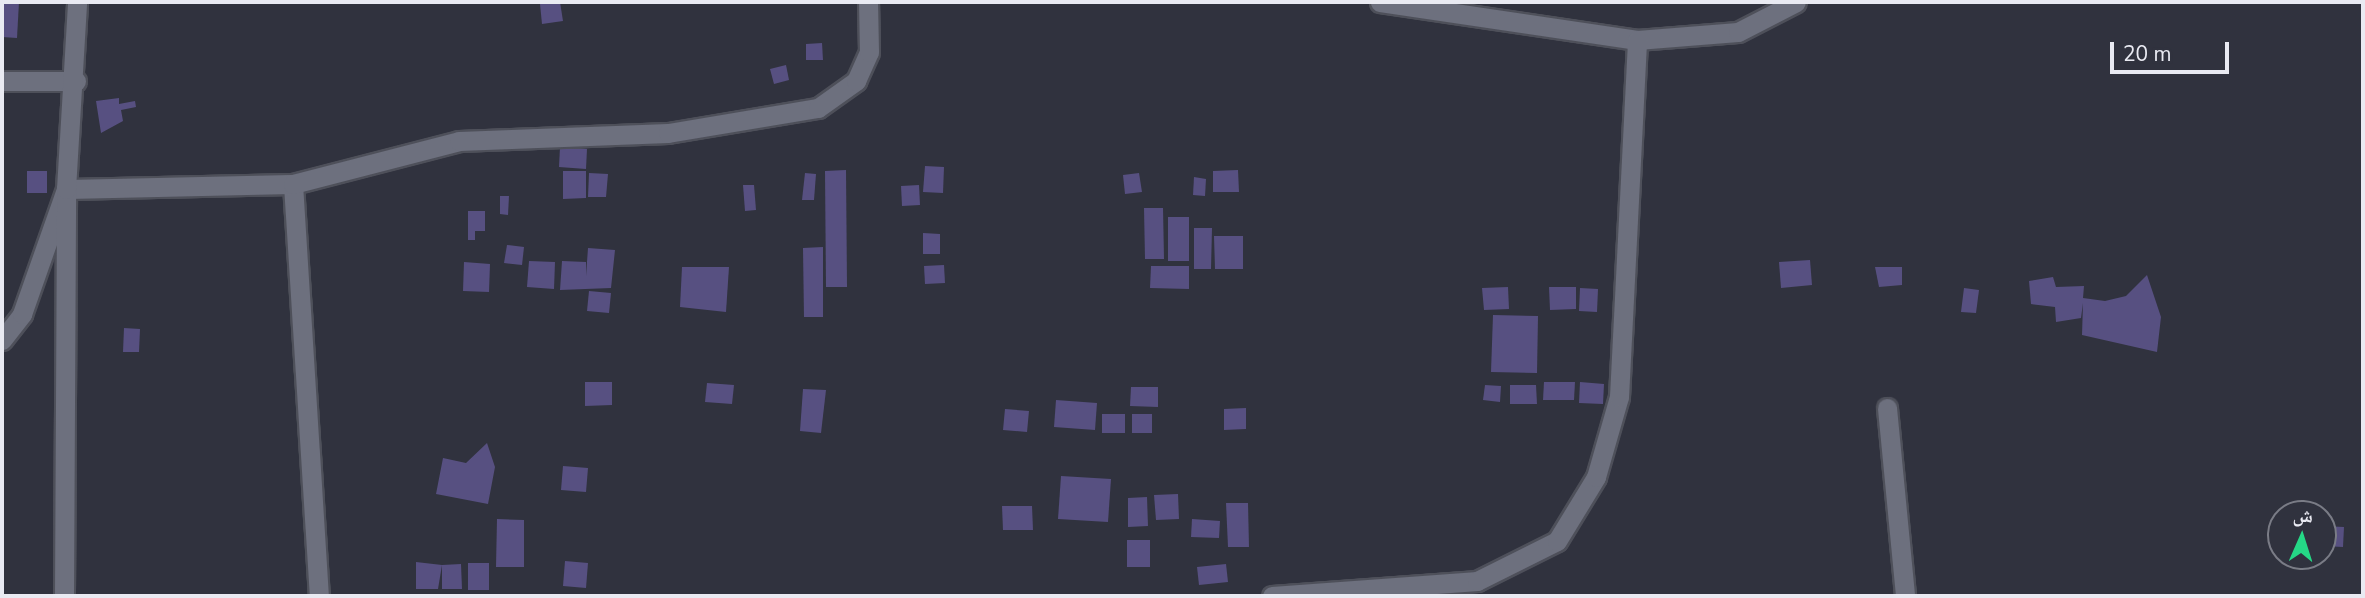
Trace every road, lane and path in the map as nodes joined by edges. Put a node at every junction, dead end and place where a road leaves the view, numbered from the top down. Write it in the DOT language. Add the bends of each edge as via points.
graph roads {
  1 [pos="77,2"];
  2 [pos="868,2"];
  3 [pos="1380,2"];
  4 [pos="1796,2"];
  5 [pos="1637,40"];
  6 [pos="2,81"];
  7 [pos="76,81"];
  8 [pos="293,184"];
  9 [pos="66,189"];
  10 [pos="2,340"];
  11 [pos="1887,408"];
  12 [pos="64,596"];
  13 [pos="319,596"];
  14 [pos="1272,596"];
  15 [pos="1905,596"];
  1 -- 7 [label="street"];
  2 -- 8 [label="street" via="869,52 856,81 818,108 668,132 458,141"];
  3 -- 5 [label="street"];
  4 -- 5 [label="street" via="1738,32"];
  5 -- 14 [label="street" via="1619,397 1596,477 1557,541 1477,581"];
  6 -- 7 [label="street"];
  7 -- 9 [label="street"];
  8 -- 9 [label="street"];
  8 -- 13 [label="street"];
  9 -- 10 [label="street" via="22,314"];
  9 -- 12 [label="street"];
  11 -- 15 [label="street"];
}
